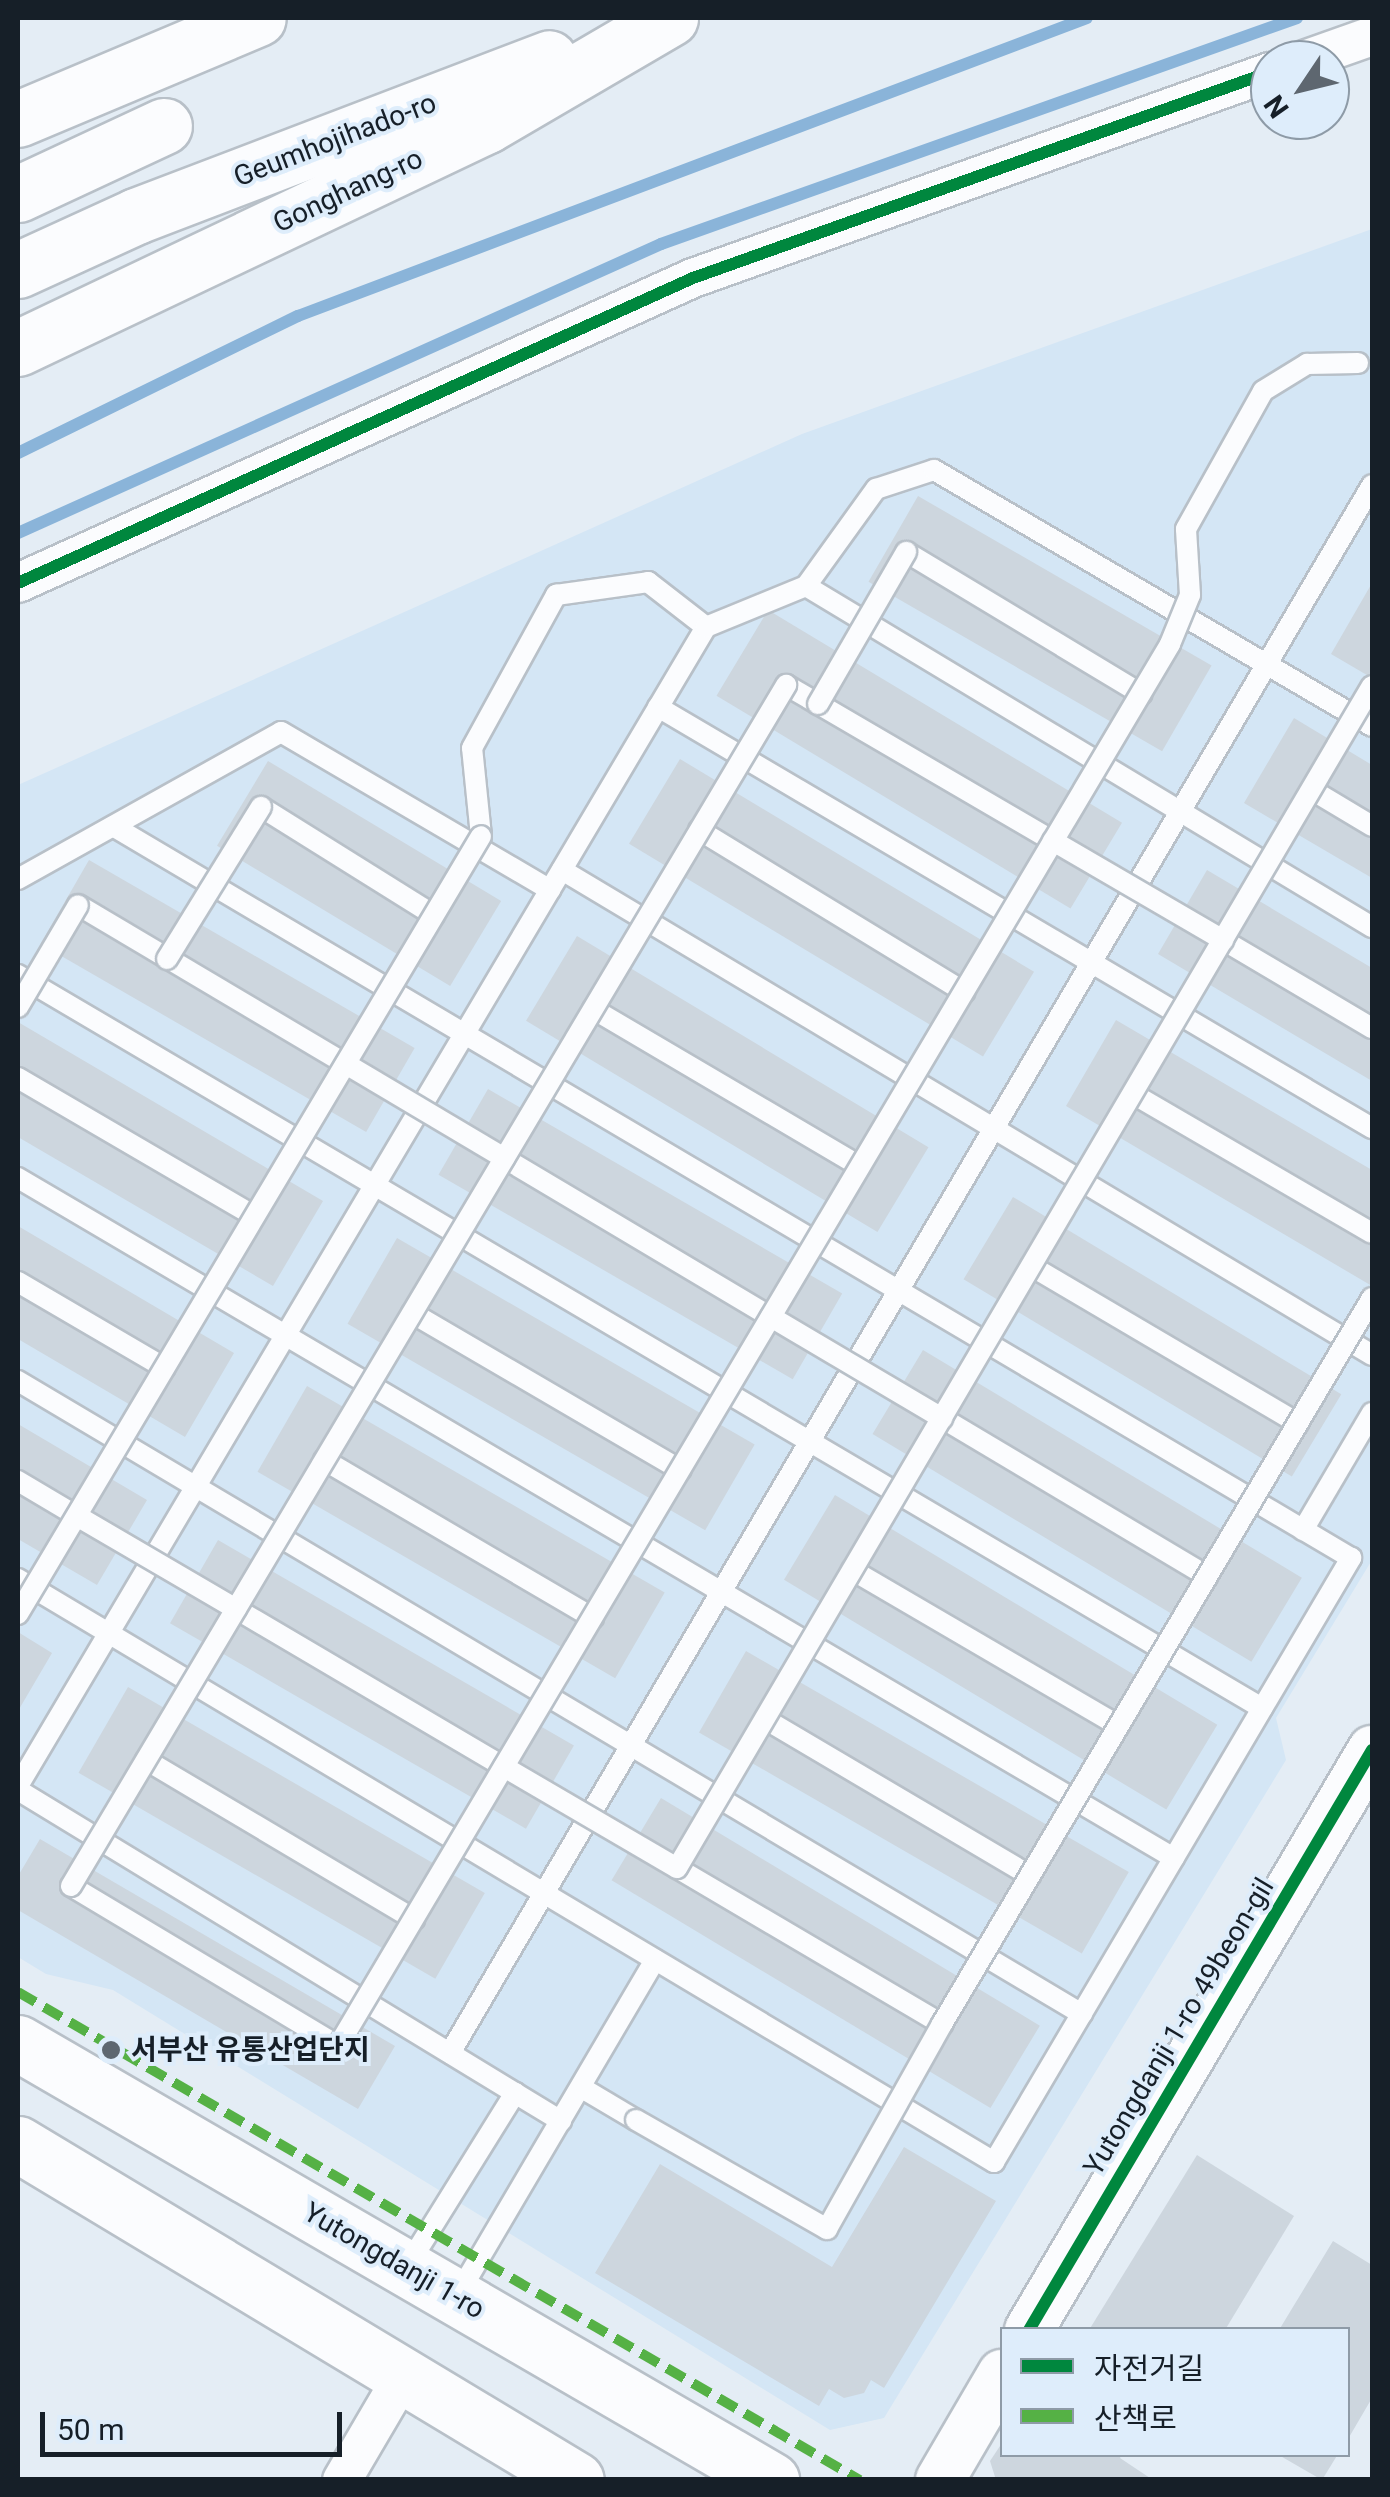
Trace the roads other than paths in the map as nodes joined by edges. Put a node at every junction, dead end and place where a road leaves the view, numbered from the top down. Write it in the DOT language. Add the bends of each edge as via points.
graph roads {
  1 [pos="258,18"];
  2 [pos="656,18"];
  3 [pos="670,18"];
  4 [pos="1250,79"];
  5 [pos="18,119"];
  6 [pos="164,126"];
  7 [pos="18,194"];
  8 [pos="18,270"];
  9 [pos="18,348"];
  10 [pos="1365,368"];
  11 [pos="1370,496"];
  12 [pos="18,582"];
  13 [pos="806,586"];
  14 [pos="706,627"];
  15 [pos="1266,664"];
  16 [pos="1372,686"];
  17 [pos="1141,694"];
  18 [pos="818,704"];
  19 [pos="658,706"];
  20 [pos="1372,726"];
  21 [pos="1312,790"];
  22 [pos="1180,811"];
  23 [pos="112,826"];
  24 [pos="1372,826"];
  25 [pos="699,830"];
  26 [pos="1054,841"];
  27 [pos="562,870"];
  28 [pos="18,879"];
  29 [pos="550,890"];
  30 [pos="434,915"];
  31 [pos="1372,927"];
  32 [pos="1223,940"];
  33 [pos="168,958"];
  34 [pos="1092,962"];
  35 [pos="18,976"];
  36 [pos="964,992"];
  37 [pos="18,1008"];
  38 [pos="593,1009"];
  39 [pos="1372,1028"];
  40 [pos="464,1034"];
  41 [pos="346,1064"];
  42 [pos="18,1078"];
  43 [pos="1133,1094"];
  44 [pos="1372,1128"];
  45 [pos="994,1129"];
  46 [pos="504,1158"];
  47 [pos="860,1166"];
  48 [pos="18,1178"];
  49 [pos="374,1185"];
  50 [pos="254,1216"];
  51 [pos="1372,1233"];
  52 [pos="1032,1266"];
  53 [pos="18,1282"];
  54 [pos="898,1291"];
  55 [pos="1372,1298"];
  56 [pos="412,1313"];
  57 [pos="771,1317"];
  58 [pos="286,1335"];
  59 [pos="1372,1356"];
  60 [pos="164,1368"];
  61 [pos="18,1381"];
  62 [pos="1372,1413"];
  63 [pos="942,1418"];
  64 [pos="1298,1424"];
  65 [pos="809,1442"];
  66 [pos="324,1460"];
  67 [pos="681,1470"];
  68 [pos="18,1481"];
  69 [pos="195,1486"];
  70 [pos="76,1516"];
  71 [pos="1303,1530"];
  72 [pos="852,1570"];
  73 [pos="1208,1576"];
  74 [pos="18,1580"];
  75 [pos="721,1592"];
  76 [pos="236,1609"];
  77 [pos="18,1614"];
  78 [pos="593,1618"];
  79 [pos="108,1633"];
  80 [pos="1262,1708"];
  81 [pos="765,1718"];
  82 [pos="1119,1726"];
  83 [pos="630,1746"];
  84 [pos="1372,1750"];
  85 [pos="146,1760"];
  86 [pos="504,1767"];
  87 [pos="18,1788"];
  88 [pos="1174,1858"];
  89 [pos="677,1868"];
  90 [pos="1030,1876"];
  91 [pos="543,1893"];
  92 [pos="414,1919"];
  93 [pos="655,1960"];
  94 [pos="1082,2014"];
  95 [pos="942,2024"];
  96 [pos="18,2044"];
  97 [pos="450,2053"];
  98 [pos="582,2088"];
  99 [pos="515,2093"];
  100 [pos="562,2121"];
  101 [pos="18,2144"];
  102 [pos="406,2268"];
  103 [pos="456,2297"];
  104 [pos="1031,2327"];
  105 [pos="403,2376"];
  106 [pos="1000,2377"];
  107 [pos="342,2480"];
  108 [pos="576,2480"];
  109 [pos="771,2480"];
  110 [pos="940,2480"];
  1 -- 5 [label="main road"];
  2 -- 8 [label="main road, Geumhojihado-ro" via="136,216"];
  3 -- 9 [label="main road, Gonghang-ro" via="487,125"];
  4 -- 12 [label="street" via="693,278"];
  6 -- 7 [label="main road"];
  10 -- 17 [label="lane, bridge" via="1307,364 1263,391 1186,530 1190,595"];
  11 -- 15 [label="lane"];
  13 -- 14 [label="lane"];
  13 -- 15 [label="lane" via="876,489 934,470"];
  13 -- 22 [label="lane"];
  14 -- 19 [label="lane"];
  14 -- 30 [label="lane, bridge" via="648,582 556,595 472,748 481,836"];
  15 -- 20 [label="lane"];
  15 -- 22 [label="lane"];
  16 -- 21 [label="lane, bridge"];
  17 -- 18 [label="lane, bridge" via="906,552"];
  17 -- 26 [label="lane, bridge"];
  18 -- 25 [label="lane, bridge" via="786,685"];
  18 -- 26 [label="lane"];
  19 -- 27 [label="lane"];
  19 -- 34 [label="lane"];
  21 -- 24 [label="lane"];
  21 -- 32 [label="lane, bridge"];
  22 -- 31 [label="lane"];
  22 -- 34 [label="lane"];
  23 -- 28 [label="lane"];
  23 -- 29 [label="lane" via="281,732"];
  23 -- 40 [label="lane"];
  25 -- 36 [label="lane"];
  25 -- 38 [label="lane, bridge"];
  26 -- 32 [label="lane, bridge"];
  26 -- 36 [label="lane, bridge"];
  27 -- 29 [label="lane"];
  27 -- 45 [label="lane"];
  29 -- 40 [label="lane"];
  30 -- 33 [label="lane, bridge" via="261,807"];
  30 -- 41 [label="lane, bridge"];
  32 -- 39 [label="lane"];
  32 -- 43 [label="lane, bridge"];
  33 -- 37 [label="lane, bridge" via="78,905"];
  33 -- 41 [label="lane"];
  34 -- 44 [label="lane"];
  34 -- 45 [label="lane"];
  35 -- 49 [label="lane"];
  36 -- 47 [label="lane, bridge"];
  38 -- 46 [label="lane, bridge"];
  38 -- 47 [label="lane"];
  40 -- 49 [label="lane"];
  40 -- 54 [label="lane"];
  41 -- 46 [label="lane, bridge"];
  41 -- 50 [label="lane, bridge"];
  42 -- 50 [label="lane"];
  43 -- 51 [label="lane"];
  43 -- 52 [label="lane, bridge"];
  45 -- 54 [label="lane"];
  45 -- 59 [label="lane"];
  46 -- 56 [label="lane, bridge"];
  46 -- 57 [label="lane"];
  47 -- 57 [label="lane, bridge"];
  48 -- 58 [label="lane"];
  49 -- 58 [label="lane"];
  49 -- 65 [label="lane"];
  50 -- 60 [label="lane, bridge"];
  52 -- 63 [label="lane, bridge"];
  52 -- 64 [label="lane"];
  53 -- 60 [label="lane"];
  54 -- 65 [label="lane"];
  54 -- 71 [label="lane"];
  55 -- 64 [label="lane, bridge"];
  56 -- 66 [label="lane, bridge"];
  56 -- 67 [label="lane"];
  57 -- 63 [label="lane, bridge"];
  57 -- 67 [label="lane, bridge"];
  58 -- 69 [label="lane"];
  58 -- 75 [label="lane"];
  60 -- 70 [label="lane, bridge"];
  61 -- 69 [label="lane"];
  62 -- 71 [label="lane"];
  63 -- 72 [label="lane, bridge"];
  63 -- 73 [label="lane"];
  64 -- 73 [label="lane, bridge"];
  65 -- 75 [label="lane"];
  65 -- 80 [label="lane"];
  66 -- 76 [label="lane, bridge"];
  66 -- 78 [label="lane"];
  67 -- 78 [label="lane, bridge"];
  68 -- 70 [label="lane"];
  69 -- 79 [label="lane"];
  69 -- 83 [label="lane"];
  70 -- 76 [label="lane, bridge"];
  70 -- 77 [label="lane, bridge"];
  71 -- 80 [label="lane" via="1352,1558"];
  72 -- 81 [label="lane, bridge"];
  72 -- 82 [label="lane"];
  73 -- 82 [label="lane, bridge"];
  74 -- 79 [label="lane"];
  75 -- 83 [label="lane"];
  75 -- 88 [label="lane"];
  76 -- 85 [label="lane, bridge"];
  76 -- 86 [label="lane"];
  78 -- 86 [label="lane, bridge"];
  79 -- 87 [label="lane"];
  79 -- 91 [label="lane"];
  80 -- 88 [label="lane"];
  81 -- 89 [label="lane, bridge"];
  81 -- 90 [label="lane"];
  82 -- 90 [label="lane, bridge"];
  83 -- 91 [label="lane"];
  83 -- 94 [label="lane"];
  84 -- 104 [label="street, Yutongdanji 1-ro 49beon-gil"];
  85 -- 92 [label="lane"];
  85 -- 92 [label="lane, bridge" via="71,1886 338,2046"];
  86 -- 89 [label="lane, bridge"];
  86 -- 92 [label="lane, bridge"];
  87 -- 97 [label="lane"];
  88 -- 94 [label="lane"];
  89 -- 95 [label="lane"];
  90 -- 95 [label="lane, bridge"];
  91 -- 93 [label="lane"];
  91 -- 97 [label="lane"];
  93 -- 94 [label="lane" via="994,2162"];
  93 -- 98 [label="lane" via="591,2062"];
  95 -- 98 [label="lane, bridge" via="827,2229"];
  96 -- 102 [label="main road, Yutongdanji 1-ro"];
  97 -- 99 [label="lane"];
  98 -- 100 [label="lane"];
  99 -- 100 [label="lane"];
  99 -- 102 [label="lane"];
  100 -- 103 [label="lane"];
  101 -- 105 [label="main road"];
  102 -- 103 [label="main road, Yutongdanji 1-ro"];
  103 -- 109 [label="main road, Yutongdanji 1-ro"];
  105 -- 107 [label="street"];
  105 -- 108 [label="main road"];
  106 -- 110 [label="street"];
}
